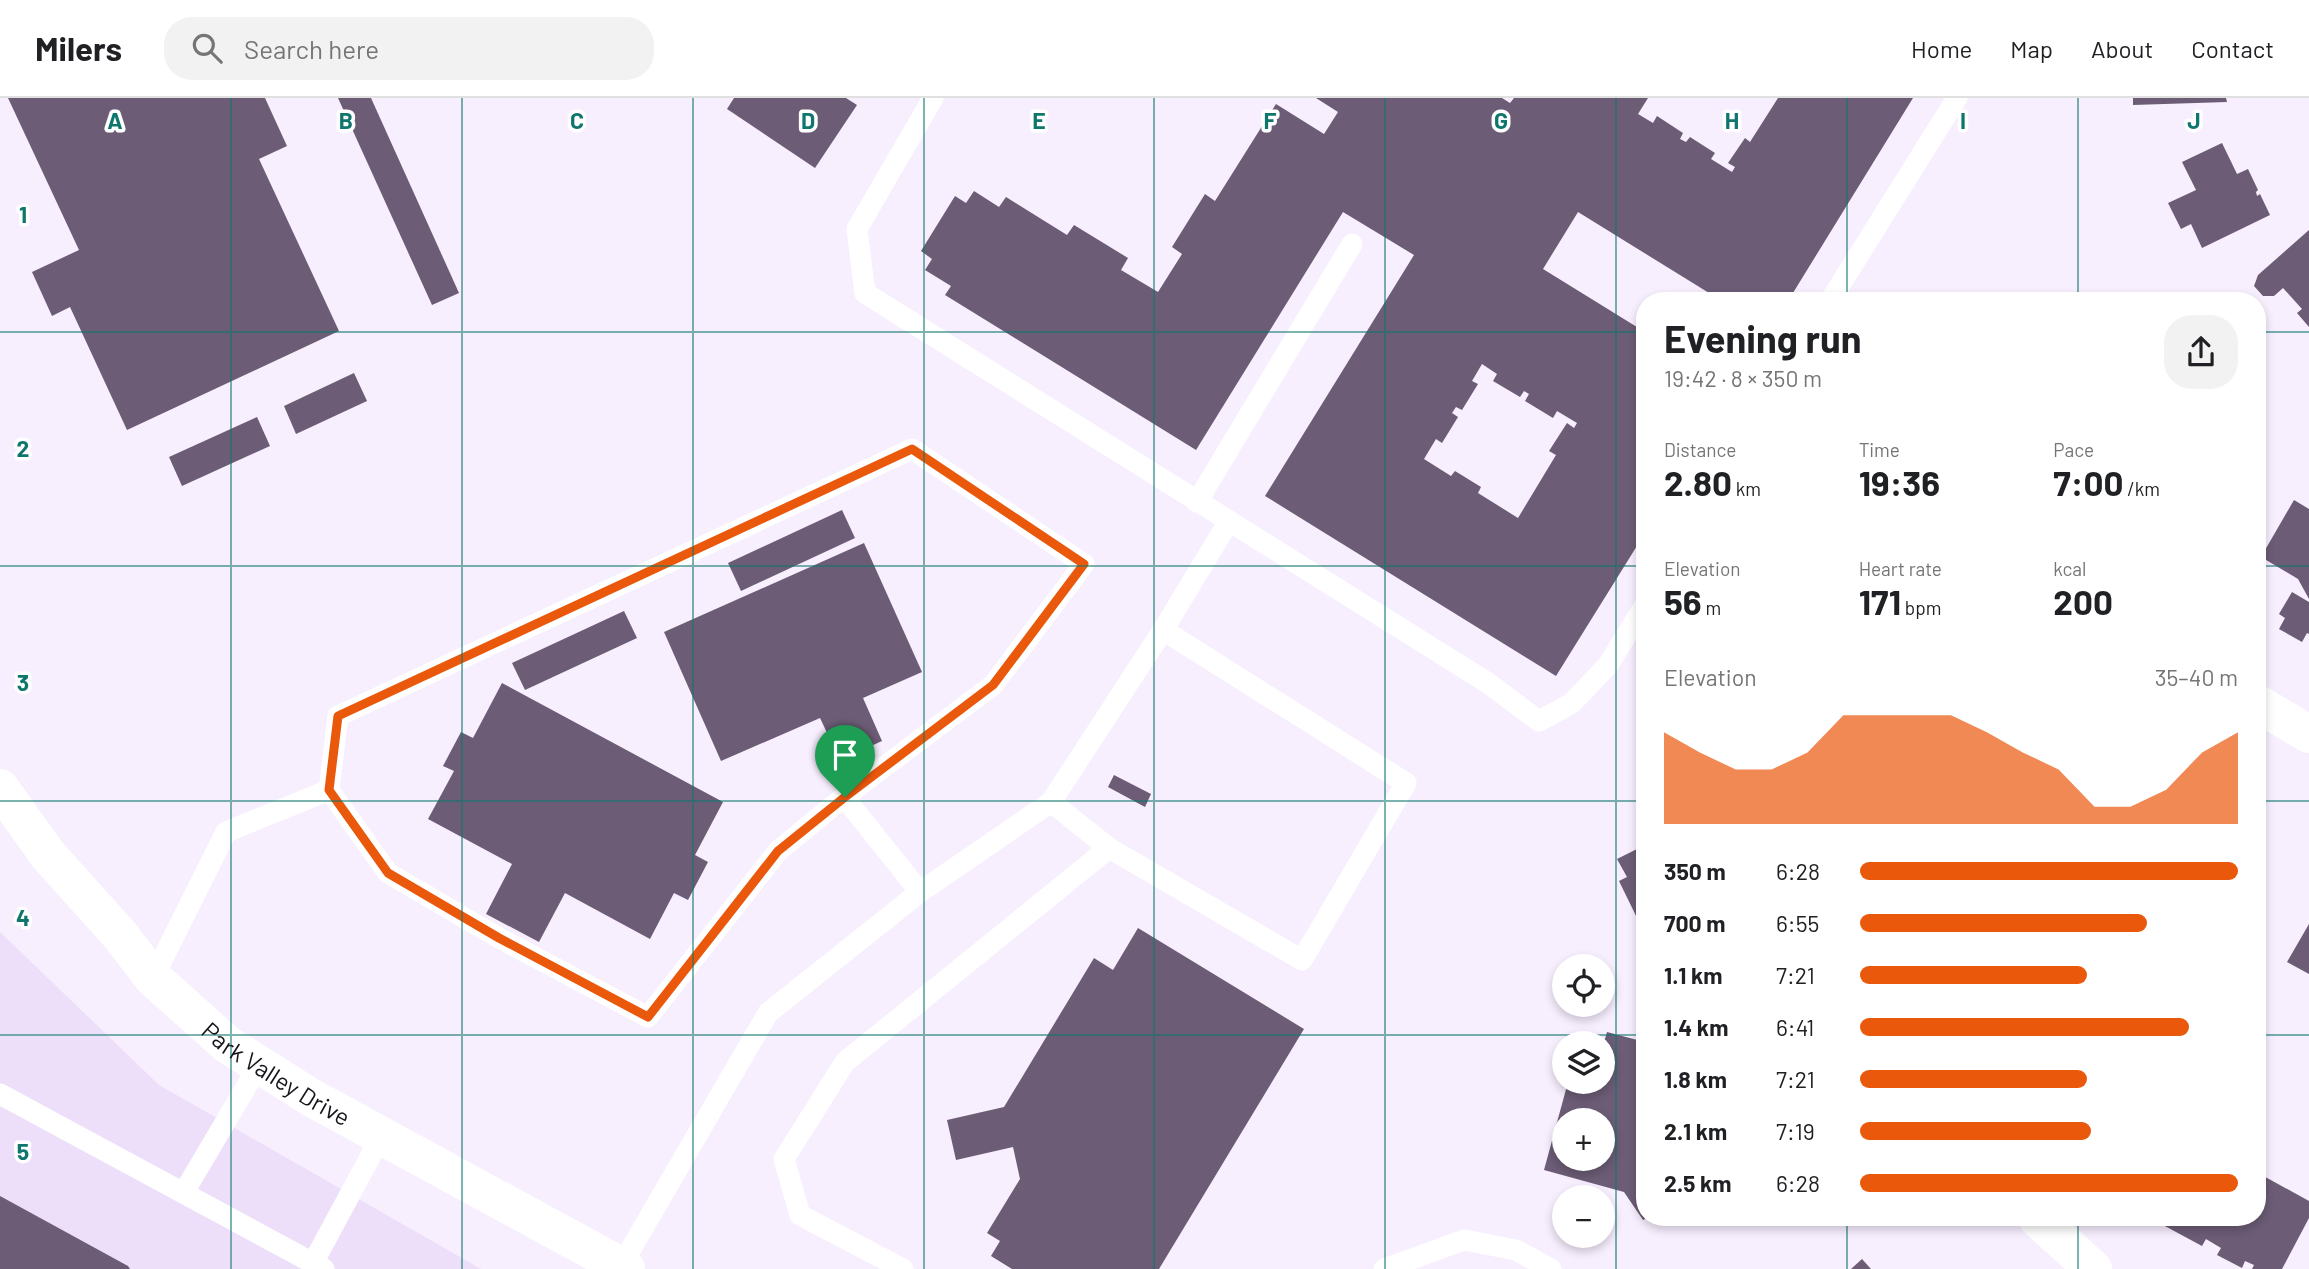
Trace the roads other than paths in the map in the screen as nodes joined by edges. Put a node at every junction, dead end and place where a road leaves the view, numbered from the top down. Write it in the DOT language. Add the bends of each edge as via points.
graph roads {
  1 [pos="933,98"];
  2 [pos="1957,98"];
  3 [pos="1352,244"];
  4 [pos="1836,292"];
  5 [pos="1197,502"];
  6 [pos="1229,521"];
  7 [pos="1636,620"];
  8 [pos="1163,629"];
  9 [pos="2266,709"];
  10 [pos="2309,734"];
  11 [pos="0,788"];
  12 [pos="329,790"];
  13 [pos="845,797"];
  14 [pos="1051,802"];
  15 [pos="1110,848"];
  16 [pos="920,892"];
  17 [pos="153,978"];
  18 [pos="259,1065"];
  19 [pos="0,1094"];
  20 [pos="382,1135"];
  21 [pos="184,1192"];
  22 [pos="2046,1226"];
  23 [pos="319,1266"];
  24 [pos="623,1267"];
  25 [pos="903,1269"];
  26 [pos="1384,1269"];
  27 [pos="1551,1269"];
  28 [pos="2093,1269"];
  1 -- 5 [label="lane" via="857,229 865,293"];
  2 -- 4 [label="lane"];
  3 -- 5 [label="lane"];
  5 -- 6 [label="lane"];
  6 -- 7 [label="lane" via="1488,683 1539,721 1572,703 1608,666"];
  6 -- 8 [label="lane"];
  8 -- 14 [label="lane"];
  8 -- 15 [label="lane" via="1406,783 1303,960"];
  9 -- 10 [label="street"];
  11 -- 17 [label="street, Park Valley Drive" via="48,855"];
  12 -- 13 [label="lane" via="388,873 648,1017 778,851"];
  12 -- 13 [label="lane" via="338,716 912,449 1084,564 993,685"];
  12 -- 17 [label="lane" via="226,832"];
  13 -- 16 [label="lane"];
  14 -- 15 [label="lane"];
  14 -- 16 [label="lane"];
  15 -- 25 [label="lane" via="845,1062 784,1159 800,1215"];
  16 -- 24 [label="lane" via="768,1013"];
  17 -- 18 [label="street, Park Valley Drive" via="228,1045"];
  18 -- 20 [label="street, Park Valley Drive"];
  18 -- 21 [label="lane"];
  19 -- 21 [label="lane"];
  20 -- 23 [label="lane"];
  20 -- 24 [label="street, Park Valley Drive"];
  21 -- 23 [label="lane"];
  22 -- 28 [label="street"];
  26 -- 27 [label="lane" via="1464,1240 1516,1250"];
}
